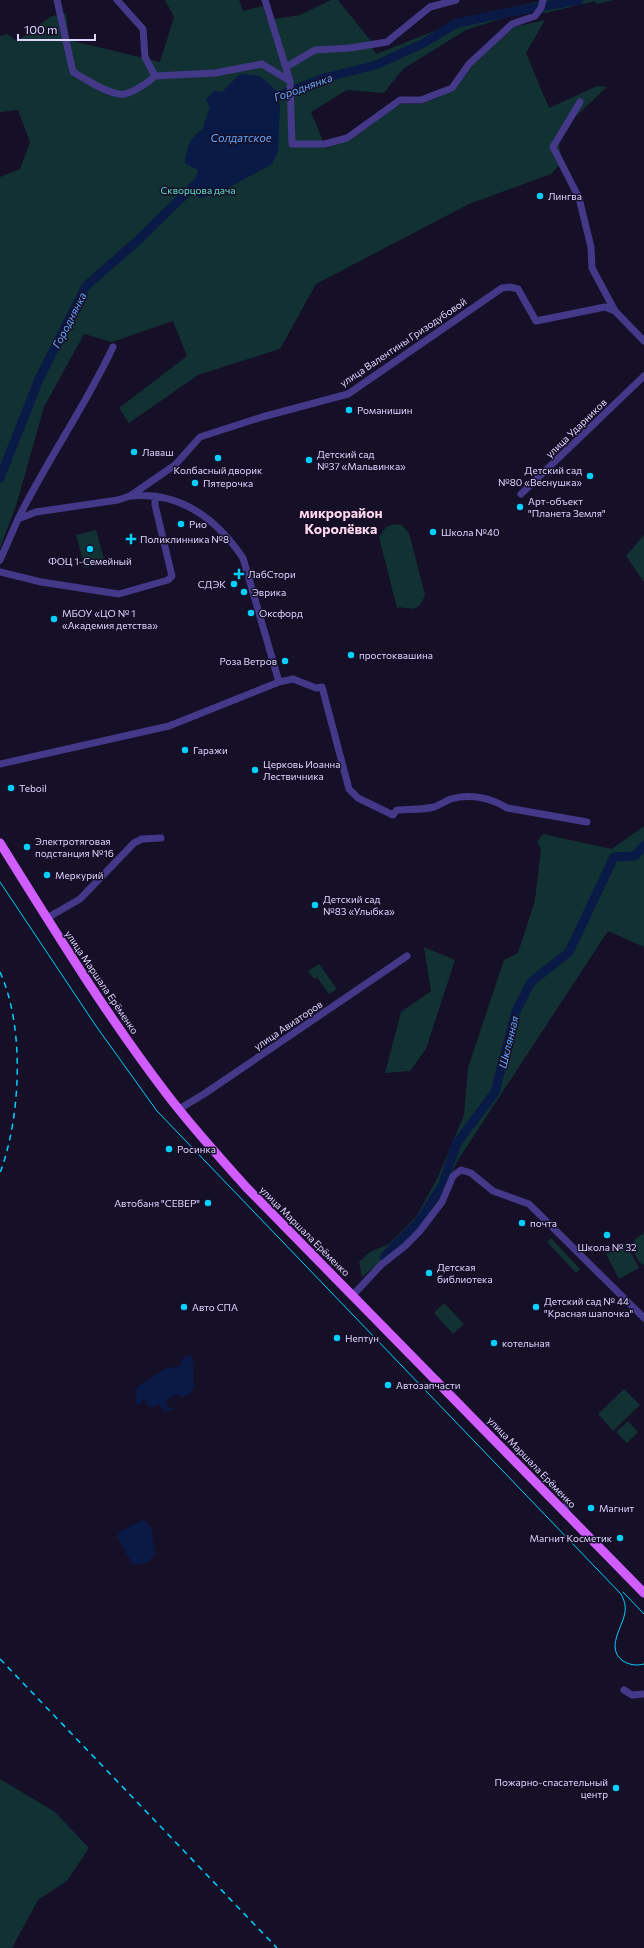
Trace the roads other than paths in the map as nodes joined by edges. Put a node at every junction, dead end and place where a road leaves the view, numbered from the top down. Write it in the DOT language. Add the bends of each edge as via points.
graph roads {
  1 [pos="57,0"];
  2 [pos="117,0"];
  3 [pos="265,0"];
  4 [pos="456,0"];
  5 [pos="543,0"];
  6 [pos="286,68"];
  7 [pos="155,76"];
  8 [pos="290,81"];
  9 [pos="580,102"];
  10 [pos="615,311"];
  11 [pos="644,341"];
  12 [pos="113,347"];
  13 [pos="644,376"];
  14 [pos="521,494"];
  15 [pos="130,496"];
  16 [pos="155,496"];
  17 [pos="18,519"];
  18 [pos="0,560"];
  19 [pos="0,572"];
  20 [pos="279,682"];
  21 [pos="0,764"];
  22 [pos="587,822"];
  23 [pos="161,838"];
  24 [pos="0,843"];
  25 [pos="47,918"];
  26 [pos="407,956"];
  27 [pos="179,1109"];
  28 [pos="353,1294"];
  29 [pos="644,1318"];
  30 [pos="644,1593"];
  31 [pos="624,1690"];
  32 [pos="644,1694"];
  1 -- 7 [label="street" via="73,72 106,90 124,94 149,82"];
  2 -- 7 [label="street" via="142,30 145,57"];
  3 -- 6 [label="street"];
  4 -- 6 [label="street" via="430,6 386,42 314,50"];
  5 -- 8 [label="street" via="542,8 535,16 512,24 469,64 452,88 421,100 400,100 347,138 324,144 292,144"];
  6 -- 8 [label="street"];
  7 -- 8 [label="street" via="216,73 262,64"];
  9 -- 10 [label="street" via="553,146 579,198 591,247 592,268"];
  10 -- 11 [label="street"];
  10 -- 15 [label="street, улица Валентины Гризодубовой" via="605,307 536,322 518,289 502,288 348,394 200,437 175,465"];
  12 -- 17 [label="street" via="85,401 38,477"];
  13 -- 14 [label="street, улица Ударников"];
  15 -- 16 [label="street"];
  15 -- 17 [label="street, улица Валентины Гризодубовой" via="36,512"];
  16 -- 19 [label="street" via="172,576 168,580 119,594 41,582"];
  16 -- 20 [label="street" via="173,499 216,524 243,558"];
  17 -- 18 [label="street"];
  20 -- 21 [label="street" via="169,726"];
  20 -- 22 [label="street" via="293,679 316,688 322,687 349,789 358,798 393,815 397,810 427,808 452,799 475,796 507,808"];
  23 -- 25 [label="street" via="142,839 134,843 80,899"];
  24 -- 25 [label="main road, улица Маршала Ерёменко"];
  25 -- 27 [label="main road, улица Маршала Ерёменко" via="94,992"];
  26 -- 27 [label="street, улица Авиаторов"];
  27 -- 28 [label="main road, улица Маршала Ерёменко" via="247,1188"];
  28 -- 29 [label="street" via="419,1232 442,1202 453,1176 461,1170 471,1173 493,1191 529,1204"];
  28 -- 30 [label="main road, улица Маршала Ерёменко" via="565,1507"];
  31 -- 32 [label="street" via="632,1695"];
}
